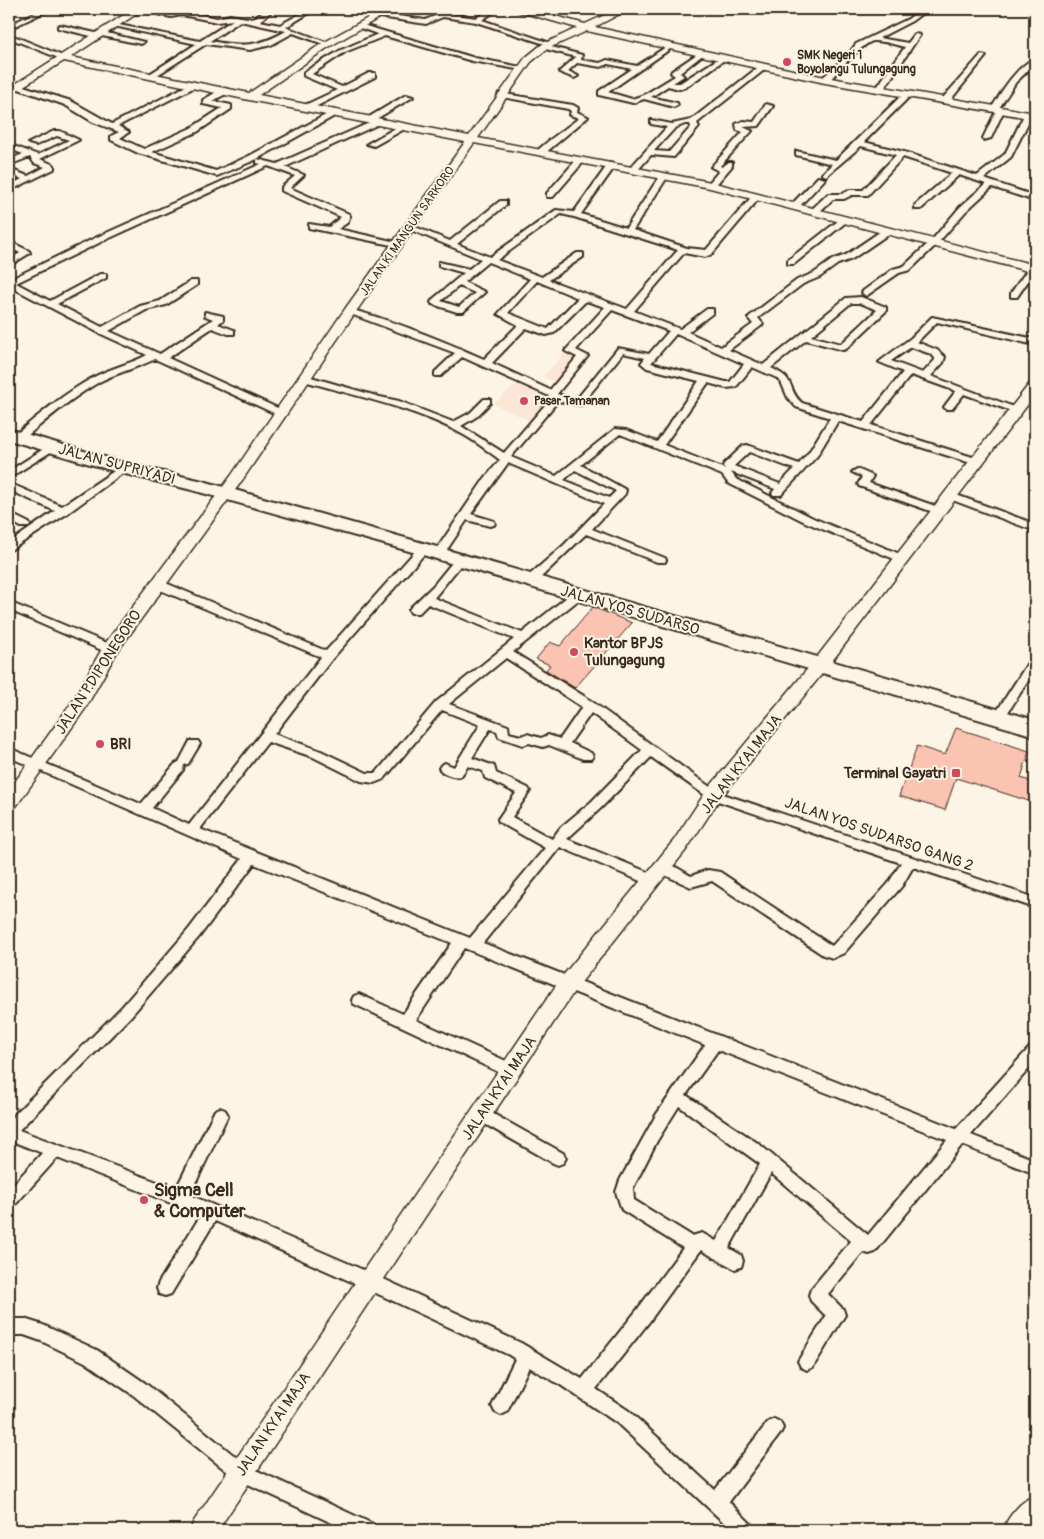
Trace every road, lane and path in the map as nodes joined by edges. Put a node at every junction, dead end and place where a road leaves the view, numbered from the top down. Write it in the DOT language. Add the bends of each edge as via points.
graph roads {
  1 [pos="48,9"];
  2 [pos="139,9"];
  3 [pos="271,9"];
  4 [pos="363,9"];
  5 [pos="457,9"];
  6 [pos="495,9"];
  7 [pos="525,9"];
  8 [pos="625,9"];
  9 [pos="925,9"];
  10 [pos="309,10"];
  11 [pos="384,12"];
  12 [pos="443,15"];
  13 [pos="239,19"];
  14 [pos="477,20"];
  15 [pos="254,22"];
  16 [pos="428,22"];
  17 [pos="116,25"];
  18 [pos="359,26"];
  19 [pos="9,27"];
  20 [pos="60,27"];
  21 [pos="280,27"];
  22 [pos="586,28"];
  23 [pos="290,31"];
  24 [pos="386,33"];
  25 [pos="101,35"];
  26 [pos="415,35"];
  27 [pos="917,35"];
  28 [pos="871,38"];
  29 [pos="11,39"];
  30 [pos="141,42"];
  31 [pos="204,43"];
  32 [pos="326,45"];
  33 [pos="547,46"];
  34 [pos="671,46"];
  35 [pos="910,46"];
  36 [pos="343,51"];
  37 [pos="702,53"];
  38 [pos="983,56"];
  39 [pos="63,58"];
  40 [pos="723,58"];
  41 [pos="1035,60"];
  42 [pos="576,61"];
  43 [pos="764,67"];
  44 [pos="522,68"];
  45 [pos="638,68"];
  46 [pos="372,75"];
  47 [pos="574,76"];
  48 [pos="680,76"];
  49 [pos="151,77"];
  50 [pos="694,78"];
  51 [pos="825,80"];
  52 [pos="667,84"];
  53 [pos="192,86"];
  54 [pos="13,89"];
  55 [pos="341,89"];
  56 [pos="879,90"];
  57 [pos="223,92"];
  58 [pos="502,95"];
  59 [pos="907,95"];
  60 [pos="249,97"];
  61 [pos="409,97"];
  62 [pos="646,97"];
  63 [pos="945,101"];
  64 [pos="674,105"];
  65 [pos="769,106"];
  66 [pos="306,108"];
  67 [pos="998,110"];
  68 [pos="336,114"];
  69 [pos="1032,115"];
  70 [pos="372,121"];
  71 [pos="654,122"];
  72 [pos="693,122"];
  73 [pos="113,126"];
  74 [pos="672,126"];
  75 [pos="404,127"];
  76 [pos="988,138"];
  77 [pos="471,140"];
  78 [pos="751,140"];
  79 [pos="34,143"];
  80 [pos="859,143"];
  81 [pos="371,144"];
  82 [pos="9,146"];
  83 [pos="145,152"];
  84 [pos="541,152"];
  85 [pos="648,152"];
  86 [pos="799,153"];
  87 [pos="901,154"];
  88 [pos="33,156"];
  89 [pos="252,158"];
  90 [pos="581,160"];
  91 [pos="9,163"];
  92 [pos="838,163"];
  93 [pos="267,164"];
  94 [pos="612,165"];
  95 [pos="278,167"];
  96 [pos="9,170"];
  97 [pos="633,170"];
  98 [pos="724,170"];
  99 [pos="958,172"];
  100 [pos="664,176"];
  101 [pos="28,179"];
  102 [pos="979,179"];
  103 [pos="992,183"];
  104 [pos="711,185"];
  105 [pos="9,188"];
  106 [pos="550,195"];
  107 [pos="757,196"];
  108 [pos="1035,199"];
  109 [pos="503,203"];
  110 [pos="795,206"];
  111 [pos="918,207"];
  112 [pos="815,211"];
  113 [pos="576,216"];
  114 [pos="846,219"];
  115 [pos="312,226"];
  116 [pos="410,228"];
  117 [pos="331,230"];
  118 [pos="628,231"];
  119 [pos="887,231"];
  120 [pos="933,242"];
  121 [pos="9,244"];
  122 [pos="452,244"];
  123 [pos="398,245"];
  124 [pos="683,250"];
  125 [pos="580,255"];
  126 [pos="489,259"];
  127 [pos="791,262"];
  128 [pos="9,263"];
  129 [pos="442,264"];
  130 [pos="1034,268"];
  131 [pos="469,272"];
  132 [pos="103,276"];
  133 [pos="540,279"];
  134 [pos="457,282"];
  135 [pos="9,283"];
  136 [pos="194,283"];
  137 [pos="866,293"];
  138 [pos="1014,295"];
  139 [pos="584,297"];
  140 [pos="50,304"];
  141 [pos="611,306"];
  142 [pos="710,311"];
  143 [pos="349,312"];
  144 [pos="628,312"];
  145 [pos="208,314"];
  146 [pos="211,324"];
  147 [pos="524,324"];
  148 [pos="102,330"];
  149 [pos="678,331"];
  150 [pos="231,332"];
  151 [pos="806,337"];
  152 [pos="1035,342"];
  153 [pos="910,343"];
  154 [pos="722,351"];
  155 [pos="462,352"];
  156 [pos="158,356"];
  157 [pos="650,356"];
  158 [pos="486,363"];
  159 [pos="750,363"];
  160 [pos="764,369"];
  161 [pos="908,372"];
  162 [pos="438,374"];
  163 [pos="304,378"];
  164 [pos="924,378"];
  165 [pos="705,380"];
  166 [pos="961,391"];
  167 [pos="1033,394"];
  168 [pos="554,396"];
  169 [pos="487,401"];
  170 [pos="949,407"];
  171 [pos="1017,410"];
  172 [pos="281,413"];
  173 [pos="835,416"];
  174 [pos="455,426"];
  175 [pos="865,426"];
  176 [pos="14,435"];
  177 [pos="53,446"];
  178 [pos="658,447"];
  179 [pos="505,458"];
  180 [pos="978,462"];
  181 [pos="574,464"];
  182 [pos="123,468"];
  183 [pos="801,468"];
  184 [pos="857,472"];
  185 [pos="9,475"];
  186 [pos="556,481"];
  187 [pos="9,486"];
  188 [pos="782,488"];
  189 [pos="225,493"];
  190 [pos="951,496"];
  191 [pos="772,498"];
  192 [pos="611,503"];
  193 [pos="64,510"];
  194 [pos="940,511"];
  195 [pos="9,516"];
  196 [pos="466,516"];
  197 [pos="490,523"];
  198 [pos="31,528"];
  199 [pos="1035,528"];
  200 [pos="585,530"];
  201 [pos="9,548"];
  202 [pos="431,552"];
  203 [pos="903,559"];
  204 [pos="661,560"];
  205 [pos="459,561"];
  206 [pos="530,581"];
  207 [pos="157,584"];
  208 [pos="577,594"];
  209 [pos="426,599"];
  210 [pos="9,606"];
  211 [pos="415,610"];
  212 [pos="522,638"];
  213 [pos="110,649"];
  214 [pos="504,652"];
  215 [pos="328,656"];
  216 [pos="1035,661"];
  217 [pos="820,665"];
  218 [pos="440,705"];
  219 [pos="590,706"];
  220 [pos="999,717"];
  221 [pos="487,723"];
  222 [pos="1035,728"];
  223 [pos="265,736"];
  224 [pos="194,744"];
  225 [pos="562,746"];
  226 [pos="650,750"];
  227 [pos="9,752"];
  228 [pos="588,756"];
  229 [pos="464,760"];
  230 [pos="37,764"];
  231 [pos="445,768"];
  232 [pos="713,795"];
  233 [pos="9,803"];
  234 [pos="142,810"];
  235 [pos="191,832"];
  236 [pos="555,843"];
  237 [pos="251,857"];
  238 [pos="908,862"];
  239 [pos="656,873"];
  240 [pos="1035,903"];
  241 [pos="467,943"];
  242 [pos="568,984"];
  243 [pos="359,1000"];
  244 [pos="406,1022"];
  245 [pos="715,1042"];
  246 [pos="1035,1052"];
  247 [pos="510,1070"];
  248 [pos="677,1097"];
  249 [pos="481,1114"];
  250 [pos="220,1115"];
  251 [pos="9,1131"];
  252 [pos="959,1137"];
  253 [pos="54,1150"];
  254 [pos="558,1158"];
  255 [pos="769,1162"];
  256 [pos="1035,1167"];
  257 [pos="180,1198"];
  258 [pos="9,1200"];
  259 [pos="212,1212"];
  260 [pos="862,1241"];
  261 [pos="694,1246"];
  262 [pos="719,1251"];
  263 [pos="735,1261"];
  264 [pos="369,1281"];
  265 [pos="165,1288"];
  266 [pos="9,1328"];
  267 [pos="526,1355"];
  268 [pos="807,1361"];
  269 [pos="584,1390"];
  270 [pos="501,1406"];
  271 [pos="774,1428"];
  272 [pos="241,1472"];
  273 [pos="716,1504"];
  274 [pos="1035,1508"];
  275 [pos="203,1530"];
  276 [pos="367,1530"];
  277 [pos="745,1530"];
  278 [pos="1016,1530"];
  1 -- 19 [label="street"];
  2 -- 13 [label="street" via="218,20 228,17"];
  2 -- 17 [label="street"];
  3 -- 15 [label="street"];
  4 -- 11 [label="street"];
  5 -- 12 [label="street"];
  6 -- 14 [label="street"];
  7 -- 22 [label="street"];
  8 -- 22 [label="street, JALAN KI MANGUN SARKORO"];
  9 -- 28 [label="street" via="910,20"];
  10 -- 21 [label="street"];
  10 -- 23 [label="street" via="310,20"];
  11 -- 16 [label="street"];
  11 -- 18 [label="street"];
  12 -- 14 [label="street"];
  12 -- 16 [label="street"];
  13 -- 15 [label="street"];
  13 -- 31 [label="street"];
  14 -- 33 [label="street"];
  15 -- 21 [label="street"];
  16 -- 26 [label="street"];
  17 -- 25 [label="street"];
  17 -- 31 [label="street"];
  18 -- 24 [label="street"];
  18 -- 32 [label="street"];
  20 -- 25 [label="street"];
  21 -- 23 [label="street"];
  22 -- 33 [label="street, JALAN KI MANGUN SARKORO"];
  22 -- 34 [label="street"];
  23 -- 31 [label="street" via="253,49"];
  23 -- 32 [label="street"];
  24 -- 26 [label="street"];
  24 -- 36 [label="street"];
  25 -- 30 [label="street"];
  25 -- 39 [label="street"];
  26 -- 44 [label="street" via="474,60"];
  27 -- 35 [label="street"];
  28 -- 35 [label="street"];
  28 -- 51 [label="street" via="858,45"];
  29 -- 39 [label="street"];
  31 -- 49 [label="street"];
  32 -- 36 [label="street"];
  32 -- 60 [label="street"];
  33 -- 42 [label="street" via="580,56"];
  33 -- 44 [label="street, JALAN KI MANGUN SARKORO"];
  34 -- 37 [label="street"];
  34 -- 45 [label="street"];
  35 -- 56 [label="street"];
  36 -- 55 [label="street" via="307,74"];
  37 -- 40 [label="street"];
  37 -- 48 [label="street" via="674,73"];
  38 -- 63 [label="street"];
  39 -- 49 [label="street"];
  39 -- 54 [label="street"];
  40 -- 43 [label="street"];
  40 -- 50 [label="street"];
  41 -- 67 [label="street" via="1006,90"];
  42 -- 45 [label="street"];
  42 -- 47 [label="street" via="563,72"];
  43 -- 51 [label="street"];
  43 -- 72 [label="street"];
  44 -- 58 [label="street, JALAN KI MANGUN SARKORO"];
  45 -- 62 [label="street" via="602,93 633,101"];
  46 -- 55 [label="street"];
  48 -- 50 [label="street"];
  48 -- 52 [label="street"];
  49 -- 53 [label="street"];
  50 -- 52 [label="street" via="678,87"];
  51 -- 56 [label="street"];
  52 -- 62 [label="street"];
  53 -- 57 [label="street"];
  53 -- 73 [label="street"];
  54 -- 73 [label="street" via="68,103"];
  55 -- 66 [label="street"];
  56 -- 59 [label="street"];
  57 -- 60 [label="street"];
  57 -- 83 [label="street" via="206,102 228,107 194,130"];
  58 -- 77 [label="street, JALAN KI MANGUN SARKORO"];
  58 -- 84 [label="street" via="570,107 575,110 573,113 584,117"];
  59 -- 63 [label="street"];
  59 -- 80 [label="street"];
  60 -- 66 [label="street"];
  61 -- 70 [label="street"];
  62 -- 64 [label="street"];
  63 -- 67 [label="street"];
  65 -- 98 [label="street" via="756,124 743,123 739,126 748,131 715,167"];
  66 -- 68 [label="street"];
  67 -- 69 [label="street"];
  67 -- 76 [label="street"];
  68 -- 70 [label="street"];
  68 -- 89 [label="street"];
  69 -- 102 [label="street" via="1008,155"];
  70 -- 75 [label="street"];
  70 -- 95 [label="street"];
  71 -- 74 [label="street"];
  72 -- 74 [label="street"];
  72 -- 85 [label="street" via="694,127 671,155"];
  73 -- 83 [label="street" via="125,132 114,139"];
  74 -- 85 [label="street"];
  75 -- 77 [label="street"];
  75 -- 81 [label="street"];
  77 -- 84 [label="street"];
  77 -- 116 [label="street, JALAN KI MANGUN SARKORO"];
  78 -- 98 [label="street"];
  79 -- 88 [label="street" via="57,133 75,140"];
  80 -- 87 [label="street"];
  80 -- 92 [label="street"];
  82 -- 88 [label="street"];
  83 -- 89 [label="street" via="217,174"];
  84 -- 90 [label="street"];
  85 -- 97 [label="street"];
  86 -- 92 [label="street"];
  87 -- 99 [label="street"];
  87 -- 112 [label="street" via="865,193 831,196"];
  88 -- 91 [label="street"];
  88 -- 101 [label="street" via="51,167"];
  89 -- 93 [label="street"];
  90 -- 94 [label="street"];
  90 -- 106 [label="street"];
  92 -- 110 [label="street"];
  93 -- 95 [label="street"];
  93 -- 135 [label="street"];
  94 -- 97 [label="street"];
  94 -- 113 [label="street"];
  95 -- 117 [label="street" via="300,175 286,187 287,191 346,216"];
  96 -- 101 [label="street"];
  97 -- 100 [label="street"];
  98 -- 104 [label="street"];
  99 -- 102 [label="street"];
  99 -- 111 [label="street"];
  100 -- 104 [label="street"];
  100 -- 118 [label="street"];
  101 -- 105 [label="street"];
  102 -- 103 [label="street"];
  103 -- 108 [label="street"];
  103 -- 120 [label="street"];
  104 -- 107 [label="street"];
  107 -- 110 [label="street"];
  107 -- 124 [label="street" via="709,252"];
  109 -- 122 [label="street"];
  110 -- 112 [label="street"];
  112 -- 114 [label="street"];
  113 -- 118 [label="street"];
  113 -- 126 [label="street" via="559,212"];
  114 -- 119 [label="street"];
  114 -- 127 [label="street"];
  115 -- 117 [label="street"];
  116 -- 122 [label="street"];
  116 -- 123 [label="street, JALAN KI MANGUN SARKORO"];
  117 -- 123 [label="street"];
  118 -- 124 [label="street"];
  119 -- 120 [label="street"];
  119 -- 154 [label="street" via="767,305 752,318 758,324"];
  120 -- 130 [label="street"];
  120 -- 137 [label="street" via="907,268 896,270"];
  121 -- 128 [label="street" via="26,253"];
  122 -- 126 [label="street"];
  123 -- 143 [label="street, JALAN KI MANGUN SARKORO"];
  124 -- 144 [label="street"];
  125 -- 133 [label="street"];
  126 -- 131 [label="street"];
  126 -- 133 [label="street"];
  129 -- 131 [label="street"];
  130 -- 138 [label="street"];
  131 -- 134 [label="street"];
  132 -- 140 [label="street"];
  133 -- 139 [label="street"];
  133 -- 147 [label="street" via="502,314"];
  135 -- 140 [label="street"];
  136 -- 148 [label="street" via="163,303 143,308"];
  139 -- 141 [label="street"];
  139 -- 147 [label="street" via="550,332"];
  140 -- 148 [label="street"];
  141 -- 144 [label="street"];
  141 -- 168 [label="street" via="570,351 582,356"];
  142 -- 149 [label="street"];
  143 -- 155 [label="street"];
  143 -- 163 [label="street, JALAN KI MANGUN SARKORO"];
  144 -- 149 [label="street"];
  145 -- 146 [label="street" via="220,318"];
  146 -- 150 [label="street"];
  146 -- 156 [label="street"];
  147 -- 158 [label="street"];
  148 -- 156 [label="street"];
  149 -- 154 [label="street"];
  149 -- 157 [label="street"];
  151 -- 151 [label="street" via="852,299 884,308 843,347"];
  151 -- 160 [label="street"];
  152 -- 153 [label="street" via="938,318"];
  153 -- 161 [label="street" via="884,362"];
  153 -- 164 [label="street" via="940,357"];
  154 -- 159 [label="street"];
  155 -- 158 [label="street"];
  155 -- 162 [label="street"];
  156 -- 172 [label="street"];
  156 -- 176 [label="street" via="136,366 114,370"];
  157 -- 165 [label="street" via="646,363 650,366"];
  157 -- 168 [label="street" via="620,350 578,403"];
  158 -- 168 [label="street"];
  159 -- 160 [label="street"];
  159 -- 165 [label="street" via="732,385"];
  160 -- 173 [label="street" via="783,378 796,404"];
  161 -- 164 [label="street"];
  161 -- 175 [label="street"];
  163 -- 172 [label="street, JALAN KI MANGUN SARKORO"];
  163 -- 174 [label="street" via="396,403"];
  164 -- 166 [label="street"];
  165 -- 178 [label="street"];
  166 -- 170 [label="street"];
  166 -- 171 [label="street"];
  167 -- 171 [label="street, JALAN KYAI MAJA"];
  168 -- 179 [label="street"];
  169 -- 174 [label="street"];
  171 -- 180 [label="street, JALAN KYAI MAJA"];
  172 -- 189 [label="street, JALAN KI MANGUN SARKORO"];
  173 -- 175 [label="street"];
  173 -- 183 [label="street"];
  174 -- 179 [label="street"];
  175 -- 180 [label="street"];
  176 -- 177 [label="highway, JALAN SUPRIYADI"];
  177 -- 182 [label="highway, JALAN SUPRIYADI"];
  177 -- 185 [label="street"];
  178 -- 181 [label="street" via="619,431"];
  178 -- 203 [label="street" via="726,473 732,481 800,516"];
  179 -- 186 [label="street"];
  179 -- 196 [label="street"];
  180 -- 190 [label="street, JALAN KYAI MAJA"];
  181 -- 186 [label="street"];
  181 -- 192 [label="street" via="621,490"];
  182 -- 189 [label="highway, JALAN SUPRIYADI"];
  182 -- 193 [label="street"];
  183 -- 188 [label="street"];
  183 -- 188 [label="street" via="747,448 728,466"];
  184 -- 194 [label="street" via="868,476 863,484"];
  186 -- 192 [label="street"];
  187 -- 193 [label="street"];
  188 -- 191 [label="street"];
  189 -- 202 [label="highway, JALAN YOS SUDARSO"];
  189 -- 207 [label="street, JALAN P.DIPONEGORO"];
  190 -- 194 [label="street, JALAN KYAI MAJA"];
  190 -- 199 [label="street"];
  192 -- 200 [label="street"];
  193 -- 198 [label="street"];
  194 -- 203 [label="street, JALAN KYAI MAJA"];
  195 -- 198 [label="street"];
  196 -- 197 [label="street"];
  196 -- 202 [label="street"];
  198 -- 201 [label="street"];
  200 -- 204 [label="street"];
  200 -- 206 [label="street"];
  202 -- 205 [label="highway, JALAN YOS SUDARSO"];
  202 -- 215 [label="street"];
  203 -- 217 [label="street, JALAN KYAI MAJA"];
  205 -- 206 [label="highway, JALAN YOS SUDARSO"];
  205 -- 209 [label="street"];
  206 -- 208 [label="highway, JALAN YOS SUDARSO"];
  207 -- 213 [label="street, JALAN P.DIPONEGORO"];
  207 -- 215 [label="street"];
  208 -- 212 [label="street"];
  208 -- 217 [label="highway, JALAN YOS SUDARSO"];
  209 -- 211 [label="street"];
  209 -- 212 [label="street"];
  210 -- 213 [label="street"];
  212 -- 214 [label="street"];
  213 -- 230 [label="street, JALAN P.DIPONEGORO" via="79,705"];
  214 -- 218 [label="street"];
  214 -- 219 [label="street, JALAN YOS SUDARSO GANG 2"];
  215 -- 223 [label="street"];
  216 -- 220 [label="street"];
  217 -- 220 [label="highway, JALAN YOS SUDARSO"];
  217 -- 232 [label="street, JALAN KYAI MAJA"];
  218 -- 221 [label="street"];
  218 -- 223 [label="street" via="380,776 374,778 365,778 317,754"];
  219 -- 225 [label="street"];
  219 -- 226 [label="street, JALAN YOS SUDARSO GANG 2"];
  220 -- 222 [label="highway, JALAN YOS SUDARSO"];
  221 -- 225 [label="street" via="504,728 505,736 543,743 548,739"];
  221 -- 229 [label="street"];
  223 -- 235 [label="street"];
  224 -- 234 [label="street" via="182,764"];
  225 -- 228 [label="street"];
  226 -- 232 [label="street, JALAN YOS SUDARSO GANG 2"];
  226 -- 236 [label="street"];
  227 -- 230 [label="street"];
  229 -- 231 [label="street" via="457,773"];
  229 -- 236 [label="street" via="490,769 489,775 523,791 524,794 504,819"];
  230 -- 233 [label="street, JALAN P.DIPONEGORO"];
  230 -- 234 [label="street"];
  232 -- 238 [label="street, JALAN YOS SUDARSO GANG 2"];
  232 -- 239 [label="street, JALAN KYAI MAJA" via="680,845"];
  234 -- 235 [label="street"];
  235 -- 237 [label="street"];
  236 -- 239 [label="street"];
  236 -- 241 [label="street"];
  237 -- 241 [label="street"];
  237 -- 251 [label="street" via="194,933 126,1012"];
  238 -- 239 [label="street" via="892,891 833,952 715,876 708,875 691,882"];
  238 -- 240 [label="street, JALAN YOS SUDARSO GANG 2"];
  239 -- 242 [label="street, JALAN KYAI MAJA"];
  241 -- 242 [label="street"];
  241 -- 244 [label="street"];
  242 -- 245 [label="street"];
  242 -- 247 [label="street, JALAN KYAI MAJA"];
  243 -- 244 [label="street"];
  244 -- 247 [label="street"];
  245 -- 248 [label="street"];
  245 -- 252 [label="street"];
  246 -- 252 [label="street"];
  247 -- 249 [label="street, JALAN KYAI MAJA"];
  248 -- 255 [label="street"];
  248 -- 261 [label="street" via="639,1158 624,1196 628,1205"];
  249 -- 254 [label="street"];
  249 -- 264 [label="street, JALAN KYAI MAJA"];
  250 -- 257 [label="street"];
  251 -- 253 [label="street"];
  252 -- 256 [label="street"];
  252 -- 260 [label="street" via="869,1246"];
  253 -- 257 [label="street"];
  253 -- 258 [label="street"];
  255 -- 260 [label="street"];
  255 -- 262 [label="street"];
  257 -- 259 [label="street"];
  259 -- 264 [label="street"];
  259 -- 265 [label="street"];
  260 -- 268 [label="street" via="817,1295 837,1315"];
  261 -- 262 [label="street" via="700,1240"];
  261 -- 269 [label="street"];
  262 -- 263 [label="street"];
  264 -- 267 [label="street"];
  264 -- 272 [label="street, JALAN KYAI MAJA"];
  266 -- 272 [label="street" via="24,1327 43,1333 92,1356 139,1389"];
  267 -- 269 [label="street"];
  267 -- 270 [label="street"];
  269 -- 273 [label="street" via="643,1434"];
  271 -- 273 [label="street"];
  272 -- 275 [label="street, JALAN KYAI MAJA"];
  272 -- 276 [label="street"];
  273 -- 277 [label="street"];
  274 -- 278 [label="street"];
}
